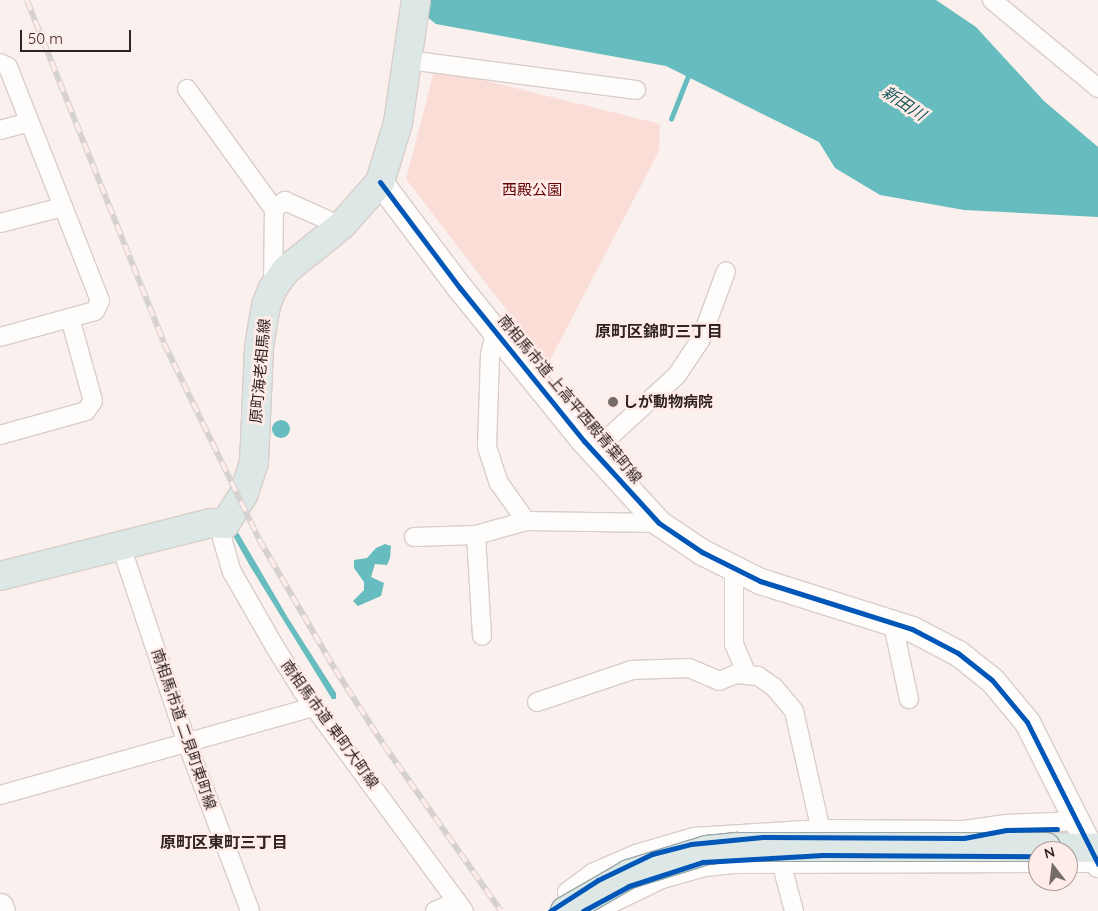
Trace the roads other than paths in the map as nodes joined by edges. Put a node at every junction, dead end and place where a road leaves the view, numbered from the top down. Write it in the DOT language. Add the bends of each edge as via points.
graph roads {
  1 [pos="416,0"];
  2 [pos="992,0"];
  3 [pos="409,56"];
  4 [pos="0,63"];
  5 [pos="1098,88"];
  6 [pos="188,89"];
  7 [pos="636,90"];
  8 [pos="30,122"];
  9 [pos="0,130"];
  10 [pos="380,182"];
  11 [pos="63,207"];
  12 [pos="274,209"];
  13 [pos="0,224"];
  14 [pos="341,226"];
  15 [pos="726,271"];
  16 [pos="273,288"];
  17 [pos="70,318"];
  18 [pos="496,329"];
  19 [pos="0,337"];
  20 [pos="0,435"];
  21 [pos="595,450"];
  22 [pos="526,521"];
  23 [pos="659,523"];
  24 [pos="225,524"];
  25 [pos="476,534"];
  26 [pos="414,537"];
  27 [pos="121,546"];
  28 [pos="734,568"];
  29 [pos="0,576"];
  30 [pos="892,620"];
  31 [pos="482,636"];
  32 [pos="747,674"];
  33 [pos="909,699"];
  34 [pos="537,702"];
  35 [pos="314,707"];
  36 [pos="187,743"];
  37 [pos="0,795"];
  38 [pos="1076,820"];
  39 [pos="822,832"];
  40 [pos="1028,855"];
  41 [pos="1028,855"];
  42 [pos="1090,857"];
  43 [pos="781,862"];
  44 [pos="0,906"];
  45 [pos="461,906"];
  46 [pos="2,911"];
  47 [pos="250,911"];
  48 [pos="435,911"];
  49 [pos="565,911"];
  50 [pos="578,911"];
  51 [pos="596,911"];
  52 [pos="794,911"];
  1 -- 3 [label="main road, 原町海老相馬線"];
  2 -- 5 [label="street"];
  3 -- 7 [label="street"];
  3 -- 10 [label="main road, 原町海老相馬線" via="392,151"];
  4 -- 8 [label="street" via="8,67"];
  6 -- 12 [label="street"];
  8 -- 9 [label="street"];
  8 -- 11 [label="street"];
  10 -- 14 [label="main road, 原町海老相馬線"];
  10 -- 18 [label="street, 南相馬市道 上高平西殿青葉町線" via="460,288"];
  11 -- 13 [label="street"];
  11 -- 17 [label="street" via="100,300 95,312"];
  12 -- 14 [label="street" via="285,201"];
  12 -- 16 [label="street"];
  14 -- 16 [label="main road, 原町海老相馬線" via="286,270"];
  15 -- 21 [label="street" via="701,339 677,375"];
  16 -- 24 [label="main road, 原町海老相馬線" via="259,346 254,463 244,493"];
  17 -- 19 [label="street"];
  17 -- 20 [label="street" via="93,401 86,412"];
  18 -- 21 [label="street, 南相馬市道 上高平西殿青葉町線"];
  18 -- 22 [label="street" via="490,356 487,447 499,483"];
  21 -- 23 [label="street, 南相馬市道 上高平西殿青葉町線"];
  22 -- 23 [label="street"];
  22 -- 25 [label="street"];
  23 -- 28 [label="street, 南相馬市道 上高平西殿青葉町線" via="702,552"];
  24 -- 27 [label="main road" via="211,523"];
  24 -- 35 [label="street, 南相馬市道 東町大町線" via="224,544 238,586"];
  25 -- 26 [label="street"];
  25 -- 31 [label="street"];
  27 -- 29 [label="main road"];
  27 -- 36 [label="street, 南相馬市道 二見町東町線"];
  28 -- 30 [label="street, 南相馬市道 上高平西殿青葉町線" via="760,581"];
  28 -- 32 [label="street" via="734,644"];
  30 -- 33 [label="street"];
  30 -- 38 [label="street, 南相馬市道 上高平西殿青葉町線" via="958,653 1011,700 1027,722"];
  32 -- 34 [label="street" via="736,674 719,681 689,668 632,670"];
  32 -- 39 [label="street" via="758,676 774,687 794,711"];
  35 -- 36 [label="street"];
  35 -- 45 [label="street, 南相馬市道 東町大町線"];
  36 -- 37 [label="street"];
  36 -- 47 [label="street, 南相馬市道 二見町東町線"];
  38 -- 39 [label="street" via="964,830"];
  38 -- 42 [label="street, 南相馬市道 上高平西殿青葉町線"];
  39 -- 50 [label="street" via="694,837 636,854 592,872 567,892"];
  40 -- 43 [label="street"];
  41 -- 49 [label="main road, bridge" via="738,847 707,850 629,874"];
  43 -- 51 [label="street" via="705,867 633,890"];
  43 -- 52 [label="street"];
  44 -- 46 [label="street"];
  45 -- 48 [label="street"];
}
